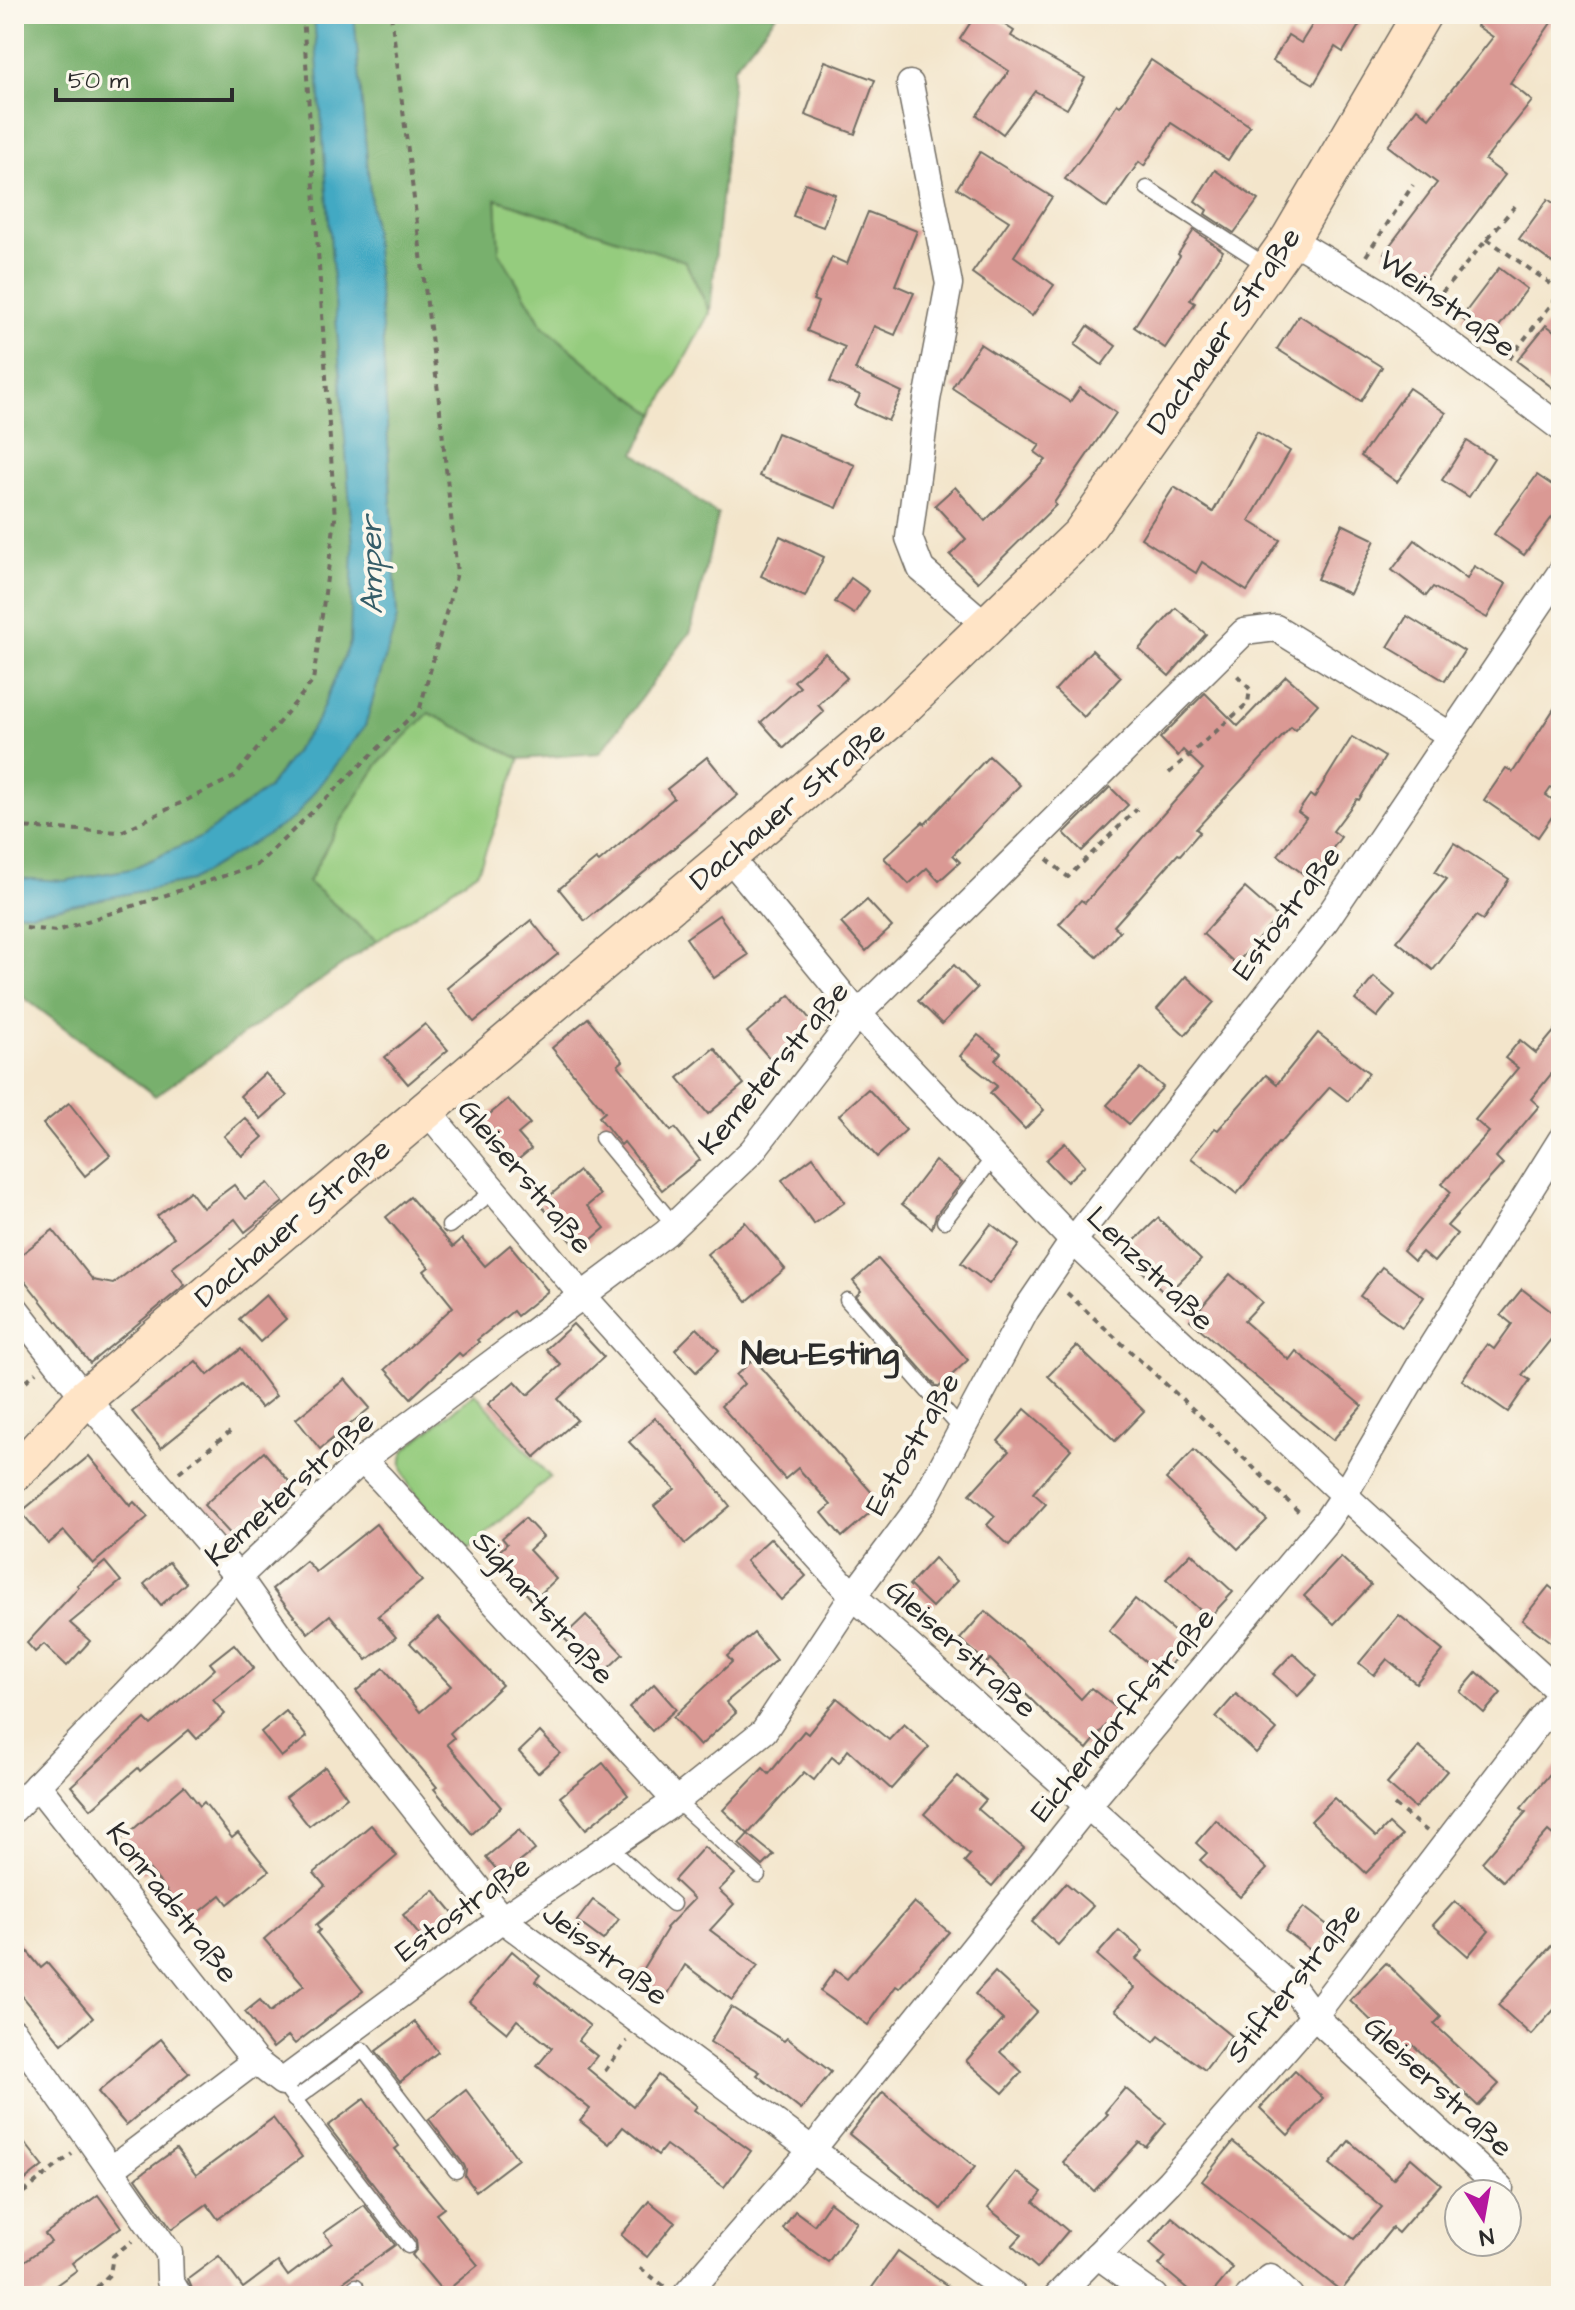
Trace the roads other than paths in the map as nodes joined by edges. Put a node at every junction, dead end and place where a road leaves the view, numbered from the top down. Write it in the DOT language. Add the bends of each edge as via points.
graph roads {
  1 [pos="1422,14"];
  2 [pos="910,84"];
  3 [pos="1147,188"];
  4 [pos="1280,253"];
  5 [pos="1561,428"];
  6 [pos="1561,572"];
  7 [pos="987,626"];
  8 [pos="1450,735"];
  9 [pos="729,857"];
  10 [pos="858,1014"];
  11 [pos="427,1111"];
  12 [pos="602,1138"];
  13 [pos="1561,1140"];
  14 [pos="994,1157"];
  15 [pos="495,1190"];
  16 [pos="944,1221"];
  17 [pos="674,1225"];
  18 [pos="449,1226"];
  19 [pos="1073,1241"];
  20 [pos="582,1295"];
  21 [pos="847,1300"];
  22 [pos="14,1307"];
  23 [pos="85,1398"];
  24 [pos="962,1430"];
  25 [pos="362,1460"];
  26 [pos="14,1472"];
  27 [pos="1344,1495"];
  28 [pos="238,1577"];
  29 [pos="853,1596"];
  30 [pos="1561,1693"];
  31 [pos="37,1785"];
  32 [pos="676,1801"];
  33 [pos="1088,1805"];
  34 [pos="14,1809"];
  35 [pos="608,1846"];
  36 [pos="758,1875"];
  37 [pos="673,1904"];
  38 [pos="502,1919"];
  39 [pos="1314,2016"];
  40 [pos="14,2032"];
  41 [pos="255,2061"];
  42 [pos="288,2091"];
  43 [pos="812,2150"];
  44 [pos="112,2169"];
  45 [pos="456,2171"];
  46 [pos="1489,2178"];
  47 [pos="408,2246"];
  48 [pos="1097,2255"];
  49 [pos="675,2291"];
  50 [pos="179,2296"];
  51 [pos="1014,2296"];
  52 [pos="1057,2296"];
  53 [pos="1154,2296"];
  54 [pos="1249,2296"];
  55 [pos="1290,2296"];
  1 -- 4 [label="street, Dachauer Straße"];
  2 -- 7 [label="street" via="949,284 909,538 921,569"];
  3 -- 4 [label="lane"];
  4 -- 5 [label="street, Weinstraße" via="1353,276 1380,292"];
  4 -- 7 [label="street, Dachauer Straße" via="1081,535"];
  6 -- 8 [label="street, Estostraße"];
  7 -- 9 [label="street, Dachauer Straße" via="889,720"];
  8 -- 10 [label="street, Kemeterstraße" via="1276,628 1244,632"];
  8 -- 19 [label="street, Estostraße" via="1326,920"];
  9 -- 10 [label="street, Lenzstraße"];
  9 -- 11 [label="street, Dachauer Straße"];
  10 -- 14 [label="street, Lenzstraße"];
  10 -- 17 [label="street, Kemeterstraße" via="752,1151"];
  11 -- 15 [label="street, Gleiserstraße"];
  11 -- 23 [label="street, Dachauer Straße"];
  12 -- 17 [label="lane"];
  13 -- 27 [label="street, Eichendorffstraße"];
  14 -- 16 [label="lane"];
  14 -- 19 [label="street, Lenzstraße"];
  15 -- 18 [label="lane"];
  15 -- 20 [label="street, Gleiserstraße"];
  17 -- 20 [label="street, Kemeterstraße"];
  19 -- 24 [label="street, Estostraße" via="1026,1310"];
  19 -- 27 [label="street, Lenzstraße"];
  20 -- 25 [label="street, Kemeterstraße"];
  20 -- 29 [label="street, Gleiserstraße"];
  21 -- 24 [label="lane"];
  22 -- 23 [label="street, Jeisstraße"];
  23 -- 26 [label="street, Dachauer Straße"];
  23 -- 28 [label="street, Jeisstraße"];
  24 -- 29 [label="street, Estostraße" via="923,1502"];
  25 -- 28 [label="street, Kemeterstraße"];
  25 -- 32 [label="street, Sighartstraße"];
  27 -- 30 [label="street, Lenzstraße"];
  27 -- 33 [label="street, Eichendorffstraße"];
  28 -- 31 [label="street, Kemeterstraße"];
  28 -- 38 [label="street, Jeisstraße"];
  29 -- 32 [label="street, Estostraße" via="764,1731"];
  29 -- 33 [label="street, Gleiserstraße"];
  30 -- 39 [label="street, Stifterstraße"];
  31 -- 34 [label="street, Kemeterstraße"];
  31 -- 41 [label="street, Konradstraße"];
  32 -- 35 [label="street, Estostraße"];
  32 -- 36 [label="lane"];
  33 -- 39 [label="street, Gleiserstraße" via="1296,1992"];
  33 -- 43 [label="street, Eichendorffstraße"];
  35 -- 37 [label="lane"];
  35 -- 38 [label="street, Estostraße"];
  38 -- 42 [label="street, Estostraße"];
  38 -- 43 [label="street, Jeisstraße"];
  39 -- 46 [label="street, Gleiserstraße"];
  39 -- 48 [label="street, Stifterstraße" via="1169,2182"];
  40 -- 44 [label="street"];
  41 -- 42 [label="street"];
  41 -- 44 [label="street"];
  42 -- 45 [label="lane" via="363,2050"];
  42 -- 47 [label="lane"];
  43 -- 49 [label="street, Eichendorffstraße"];
  43 -- 51 [label="street, Jeisstraße"];
  44 -- 50 [label="street" via="169,2253 170,2281"];
  48 -- 52 [label="street, Stifterstraße"];
  48 -- 53 [label="street"];
  54 -- 55 [label="street" via="1270,2278"];
}
